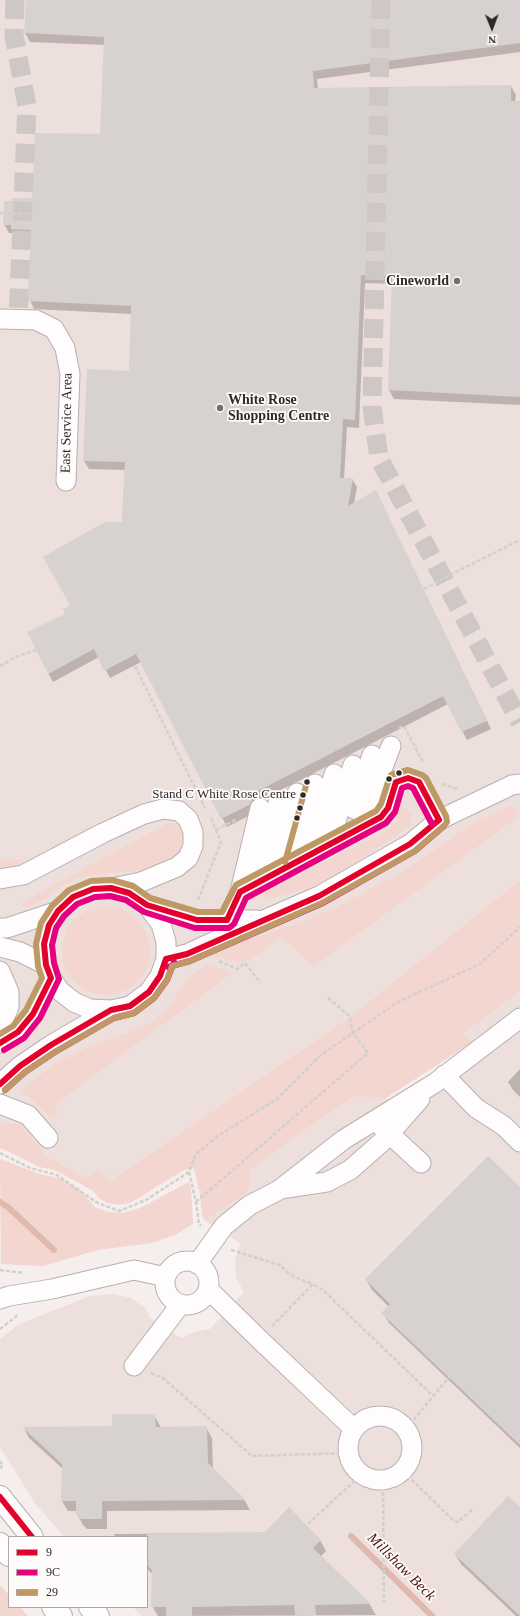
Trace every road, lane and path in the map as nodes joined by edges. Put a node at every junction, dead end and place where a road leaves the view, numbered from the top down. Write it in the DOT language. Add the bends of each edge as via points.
graph roads {
  1 [pos="0,213"];
  2 [pos="32,214"];
  3 [pos="0,319"];
  4 [pos="66,481"];
  5 [pos="520,540"];
  6 [pos="424,589"];
  7 [pos="36,650"];
  8 [pos="0,666"];
  9 [pos="391,746"];
  10 [pos="372,755"];
  11 [pos="353,765"];
  12 [pos="334,774"];
  13 [pos="316,784"];
  14 [pos="520,784"];
  15 [pos="296,793"];
  16 [pos="278,803"];
  17 [pos="260,808"];
  18 [pos="439,820"];
  19 [pos="344,837"];
  20 [pos="311,854"];
  21 [pos="293,864"];
  22 [pos="273,874"];
  23 [pos="0,879"];
  24 [pos="110,888"];
  25 [pos="248,888"];
  26 [pos="148,905"];
  27 [pos="58,911"];
  28 [pos="227,920"];
  29 [pos="265,920"];
  30 [pos="520,927"];
  31 [pos="0,928"];
  32 [pos="0,947"];
  33 [pos="166,959"];
  34 [pos="0,971"];
  35 [pos="48,971"];
  36 [pos="327,997"];
  37 [pos="111,1010"];
  38 [pos="520,1018"];
  39 [pos="0,1027"];
  40 [pos="353,1033"];
  41 [pos="0,1043"];
  42 [pos="439,1079"];
  43 [pos="0,1084"];
  44 [pos="0,1104"];
  45 [pos="375,1120"];
  46 [pos="389,1134"];
  47 [pos="48,1138"];
  48 [pos="520,1142"];
  49 [pos="0,1153"];
  50 [pos="421,1163"];
  51 [pos="189,1172"];
  52 [pos="279,1190"];
  53 [pos="196,1202"];
  54 [pos="213,1241"];
  55 [pos="198,1264"];
  56 [pos="166,1277"];
  57 [pos="314,1284"];
  58 [pos="208,1289"];
  59 [pos="3,1297"];
  60 [pos="180,1304"];
  61 [pos="259,1339"];
  62 [pos="134,1366"];
  63 [pos="448,1377"];
  64 [pos="433,1396"];
  65 [pos="354,1429"];
  66 [pos="406,1429"];
  67 [pos="348,1453"];
  68 [pos="0,1461"];
  69 [pos="0,1468"];
  70 [pos="403,1471"];
  71 [pos="362,1474"];
  72 [pos="383,1480"];
  73 [pos="0,1498"];
  74 [pos="472,1510"];
  75 [pos="308,1524"];
  76 [pos="31,1536"];
  77 [pos="0,1544"];
  78 [pos="8,1554"];
  79 [pos="384,1602"];
  80 [pos="54,1608"];
  81 [pos="91,1608"];
  82 [pos="61,1616"];
  83 [pos="98,1616"];
  1 -- 2 [label="path"];
  3 -- 4 [label="street, East Service Area" via="36,320 54,329 65,348 70,374"];
  5 -- 6 [label="path, bridge"];
  7 -- 8 [label="path"];
  9 -- 19 [label="street"];
  10 -- 19 [label="street"];
  11 -- 19 [label="street"];
  12 -- 20 [label="street"];
  13 -- 21 [label="street"];
  14 -- 18 [label="street" via="512,785"];
  15 -- 22 [label="street"];
  16 -- 25 [label="street"];
  17 -- 25 [label="street"];
  18 -- 19 [label="street" via="419,782 408,778 396,782 388,808 381,818"];
  18 -- 29 [label="street" via="410,844 319,896"];
  19 -- 20 [label="street"];
  20 -- 21 [label="street"];
  21 -- 22 [label="street"];
  22 -- 25 [label="street"];
  23 -- 24 [label="street" via="23,875 144,814 163,809 179,811 188,819 193,832 193,846 188,858 177,867 141,882"];
  24 -- 26 [label="street" via="129,893"];
  24 -- 27 [label="street" via="93,889 73,897"];
  25 -- 28 [label="street"];
  26 -- 28 [label="street" via="197,920"];
  26 -- 33 [label="street" via="162,924"];
  27 -- 31 [label="street"];
  27 -- 35 [label="street" via="49,925 44,944"];
  28 -- 29 [label="street"];
  29 -- 33 [label="street" via="192,952"];
  30 -- 40 [label="path" via="480,964 398,1002"];
  32 -- 35 [label="street" via="20,952"];
  33 -- 37 [label="street" via="160,976 149,992 130,1006"];
  34 -- 39 [label="street" via="9,992 9,1007"];
  35 -- 37 [label="street" via="60,991 74,1002 90,1009"];
  35 -- 41 [label="street" via="33,1014 18,1032"];
  36 -- 40 [label="path" via="350,1017"];
  37 -- 43 [label="street" via="51,1045 20,1066"];
  38 -- 42 [label="street"];
  40 -- 51 [label="path" via="321,1054 277,1099 218,1136 196,1154"];
  40 -- 53 [label="path" via="368,1053"];
  42 -- 45 [label="street"];
  42 -- 46 [label="street"];
  42 -- 48 [label="street" via="504,1126"];
  44 -- 47 [label="street" via="28,1115"];
  45 -- 46 [label="street"];
  45 -- 52 [label="street" via="343,1140"];
  46 -- 50 [label="street"];
  46 -- 52 [label="street" via="350,1170 327,1182"];
  49 -- 51 [label="path" via="30,1168 57,1175 96,1202 119,1211 146,1200"];
  51 -- 53 [label="path"];
  52 -- 54 [label="street" via="250,1205 224,1226"];
  53 -- 54 [label="path" via="199,1224"];
  54 -- 55 [label="street"];
  54 -- 57 [label="path" via="231,1250 280,1265 288,1273"];
  55 -- 56 [label="street" via="179,1263"];
  55 -- 58 [label="street" via="207,1274"];
  56 -- 59 [label="street" via="134,1270 52,1289"];
  56 -- 60 [label="street" via="165,1284 169,1296"];
  57 -- 61 [label="path"];
  57 -- 64 [label="path"];
  58 -- 60 [label="street" via="201,1301"];
  58 -- 61 [label="street"];
  60 -- 62 [label="street"];
  61 -- 65 [label="street"];
  62 -- 67 [label="path" via="163,1378 252,1456"];
  63 -- 64 [label="path"];
  64 -- 66 [label="path"];
  65 -- 66 [label="street" via="362,1422 380,1416 390,1417"];
  65 -- 67 [label="street" via="350,1436"];
  66 -- 70 [label="street" via="410,1436 412,1455"];
  67 -- 71 [label="street"];
  68 -- 69 [label="path" via="3,1466"];
  70 -- 72 [label="street" via="397,1476"];
  70 -- 74 [label="path" via="454,1521 458,1522"];
  71 -- 72 [label="street" via="372,1479"];
  71 -- 75 [label="path"];
  72 -- 79 [label="path"];
  73 -- 76 [label="highway"];
  77 -- 78 [label="highway"];
  80 -- 82 [label="highway"];
  81 -- 83 [label="highway"];
}
